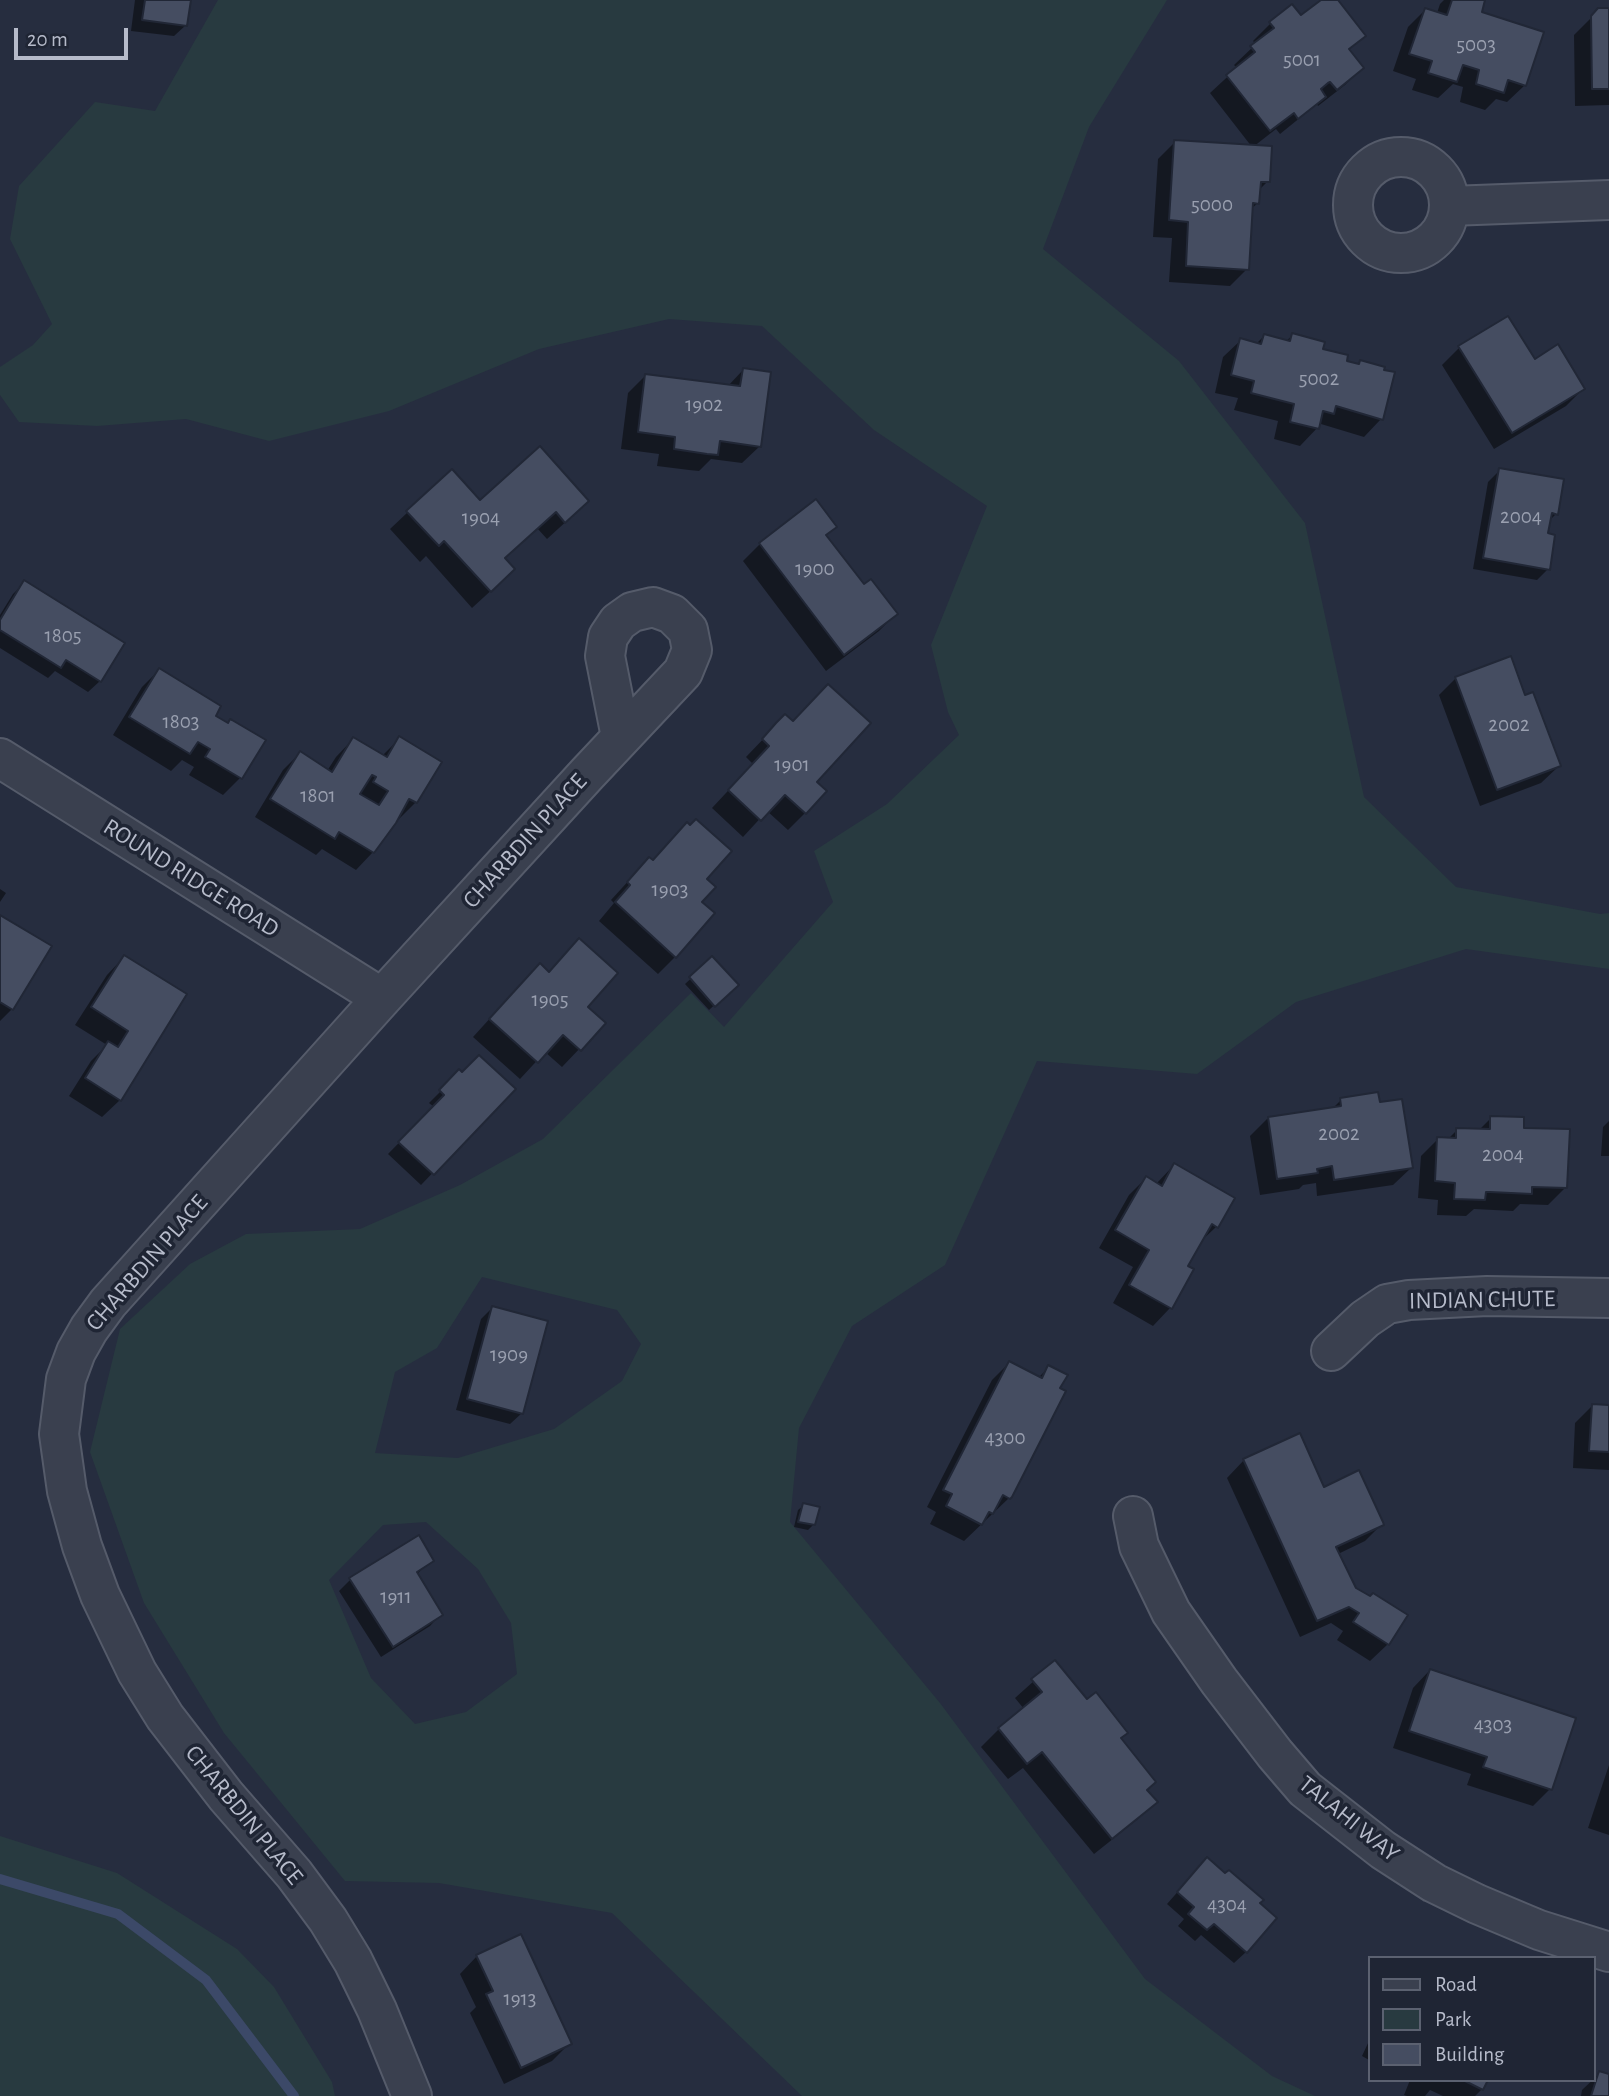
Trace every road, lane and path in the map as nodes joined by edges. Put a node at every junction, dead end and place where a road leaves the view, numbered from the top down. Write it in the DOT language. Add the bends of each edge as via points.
graph roads {
  1 [pos="1609,200"];
  2 [pos="1450,206"];
  3 [pos="621,737"];
  4 [pos="0,758"];
  5 [pos="382,998"];
  6 [pos="1609,1298"];
  7 [pos="1331,1351"];
  8 [pos="1133,1516"];
  9 [pos="1609,1952"];
  10 [pos="412,2096"];
  1 -- 2 [label="street"];
  3 -- 5 [label="street, CHARBDIN PLACE"];
  4 -- 5 [label="street, ROUND RIDGE ROAD"];
  5 -- 10 [label="street, CHARBDIN PLACE" via="108,1303 76,1352 66,1380 59,1434 67,1491 82,1546 137,1672 164,1717 327,1920 377,2010"];
  6 -- 7 [label="street, INDIAN CHUTE" via="1487,1296 1387,1304"];
  8 -- 9 [label="street, TALAHI WAY" via="1139,1546 1171,1612 1305,1789 1434,1883 1539,1930"];
}
